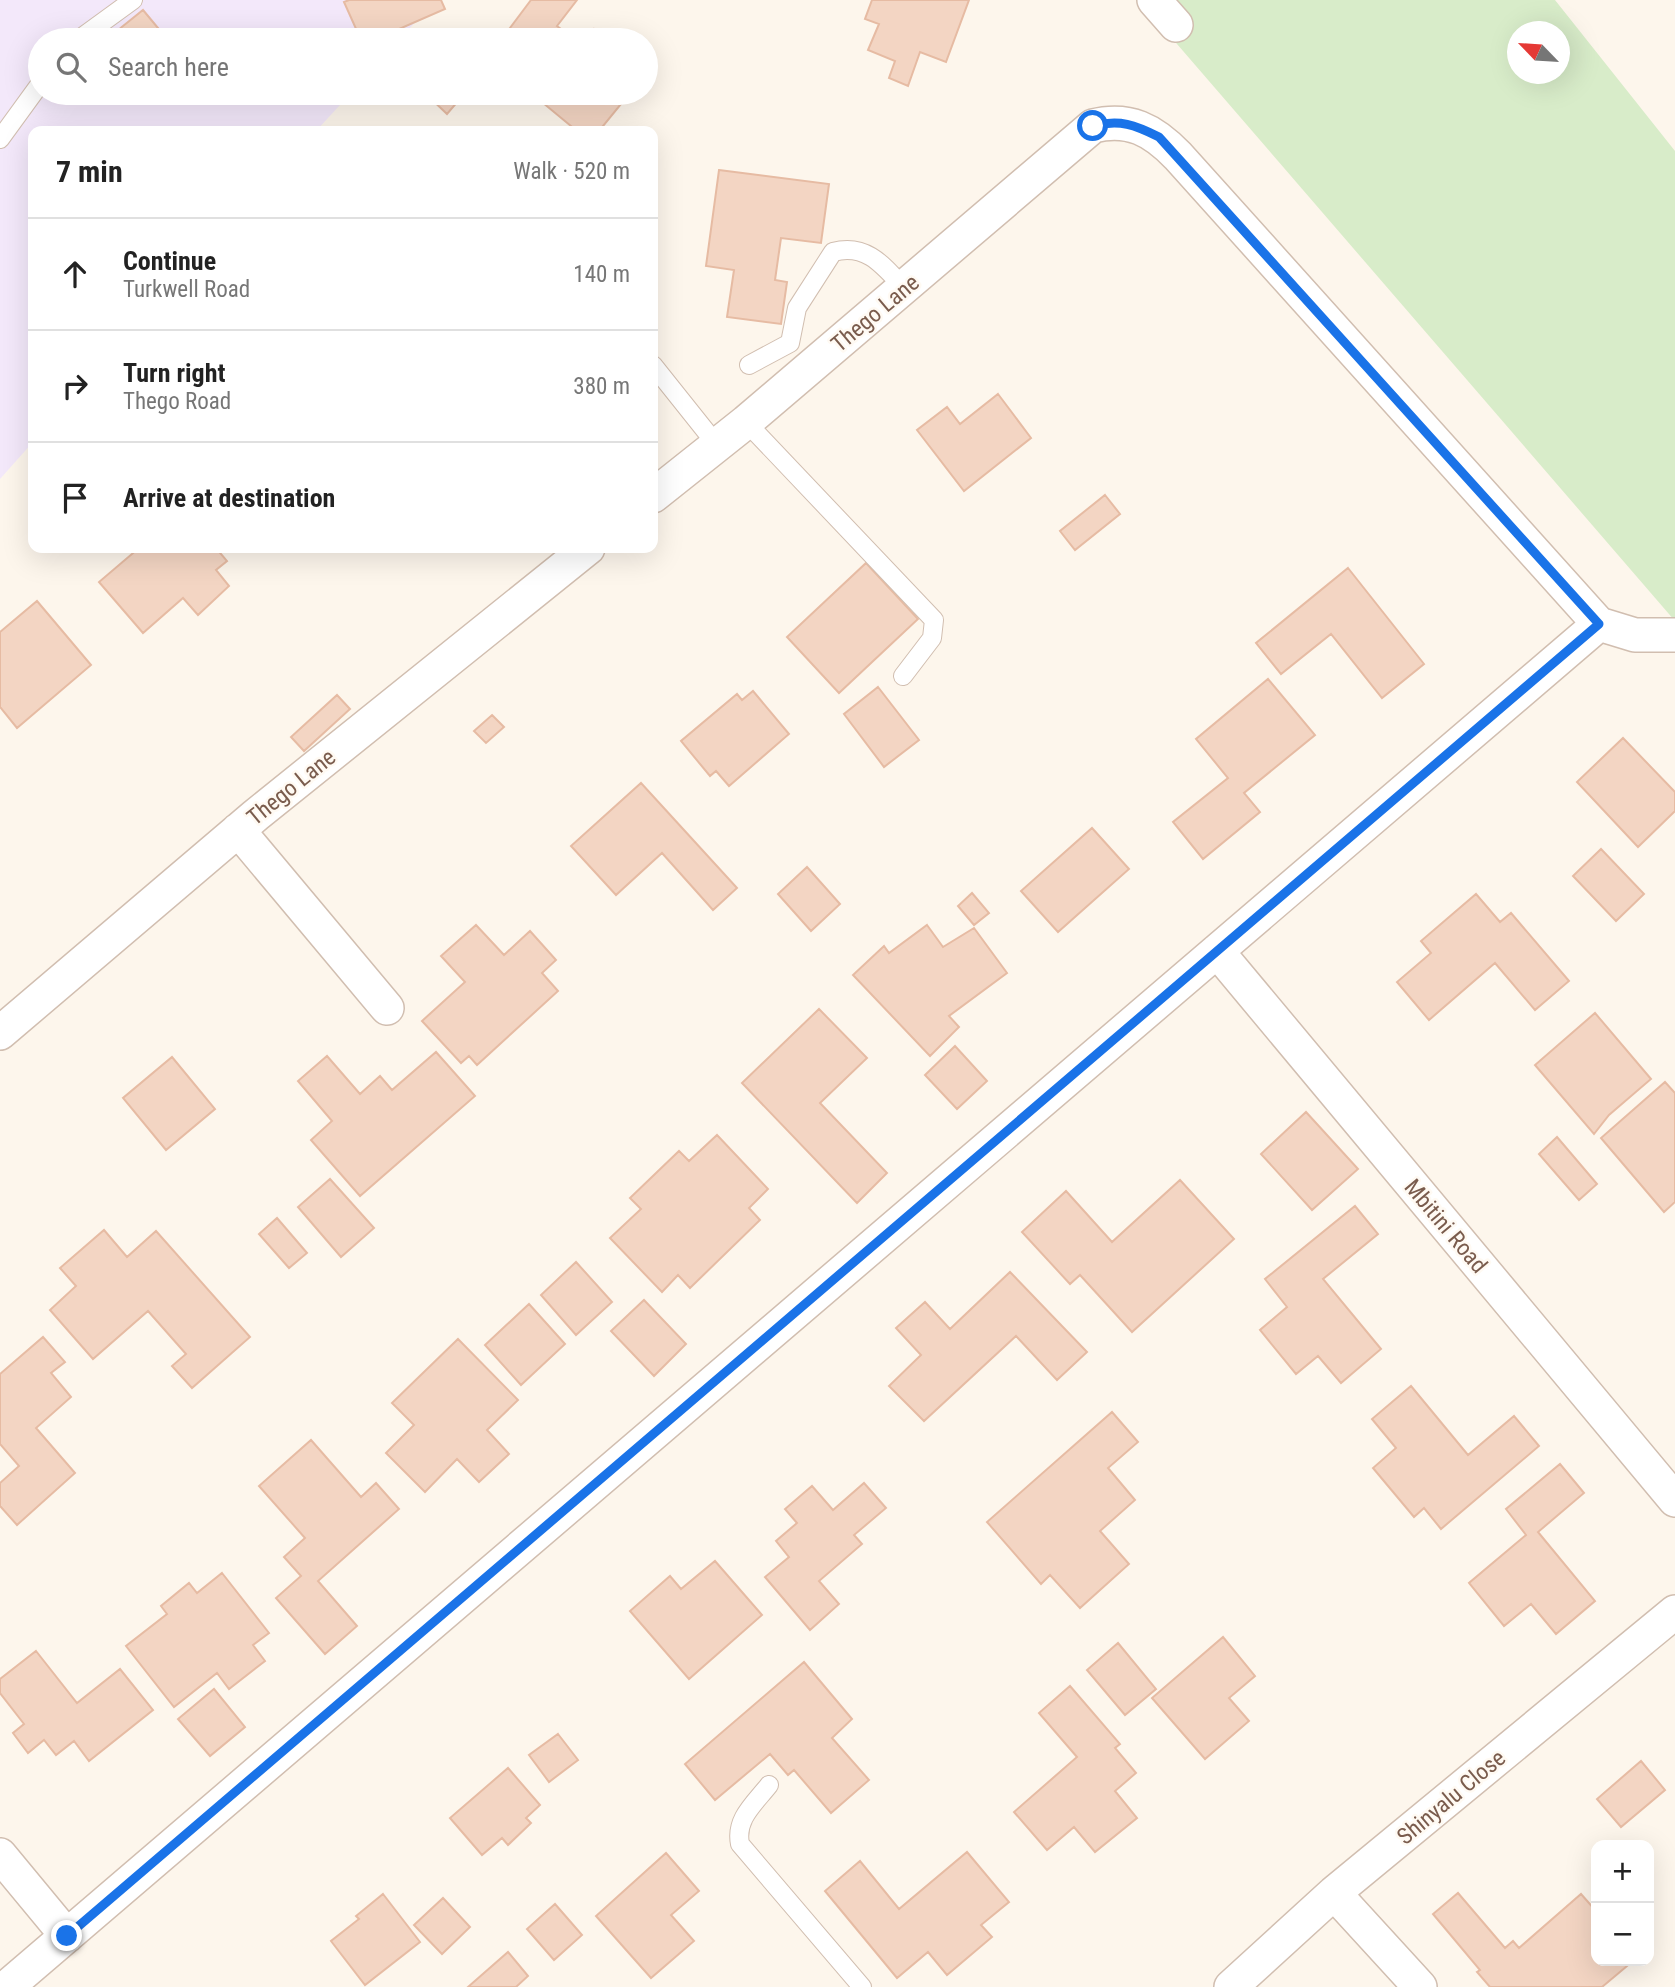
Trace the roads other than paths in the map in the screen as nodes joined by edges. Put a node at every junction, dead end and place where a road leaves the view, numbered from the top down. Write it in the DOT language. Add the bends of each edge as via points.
graph roads {
  1 [pos="133,0"];
  2 [pos="1154,0"];
  3 [pos="1177,25"];
  4 [pos="94,28"];
  5 [pos="28,100"];
  6 [pos="0,139"];
  7 [pos="904,288"];
  8 [pos="749,365"];
  9 [pos="658,371"];
  10 [pos="746,422"];
  11 [pos="716,444"];
  12 [pos="658,492"];
  13 [pos="582,553"];
  14 [pos="1599,624"];
  15 [pos="1675,635"];
  16 [pos="903,676"];
  17 [pos="238,830"];
  18 [pos="1217,951"];
  19 [pos="387,1008"];
  20 [pos="0,1033"];
  21 [pos="1675,1500"];
  22 [pos="1675,1612"];
  23 [pos="769,1785"];
  24 [pos="0,1855"];
  25 [pos="1334,1893"];
  26 [pos="67,1936"];
  27 [pos="7,1987"];
  28 [pos="862,1987"];
  29 [pos="1231,1987"];
  30 [pos="1420,1987"];
  1 -- 4 [label="lane"];
  2 -- 3 [label="street"];
  5 -- 6 [label="lane"];
  7 -- 8 [label="lane" via="862,250 833,252 797,308 790,343"];
  7 -- 10 [label="street, Thego Lane"];
  7 -- 14 [label="street, Thego Lane" via="1093,126 1112,121 1132,123 1159,137"];
  9 -- 11 [label="lane"];
  10 -- 11 [label="street, Thego Lane"];
  10 -- 16 [label="lane" via="934,620 932,638"];
  11 -- 12 [label="street, Thego Lane"];
  13 -- 17 [label="street, Thego Lane"];
  14 -- 15 [label="street" via="1635,635"];
  14 -- 18 [label="street"];
  17 -- 19 [label="street"];
  17 -- 20 [label="street, Thego Lane"];
  18 -- 21 [label="street, Mbitini Road"];
  18 -- 26 [label="street"];
  22 -- 25 [label="street, Shinyalu Close"];
  23 -- 28 [label="lane" via="743,1817 737,1830 740,1844"];
  24 -- 26 [label="street"];
  25 -- 29 [label="street, Shinyalu Close"];
  25 -- 30 [label="street"];
  26 -- 27 [label="street"];
}
